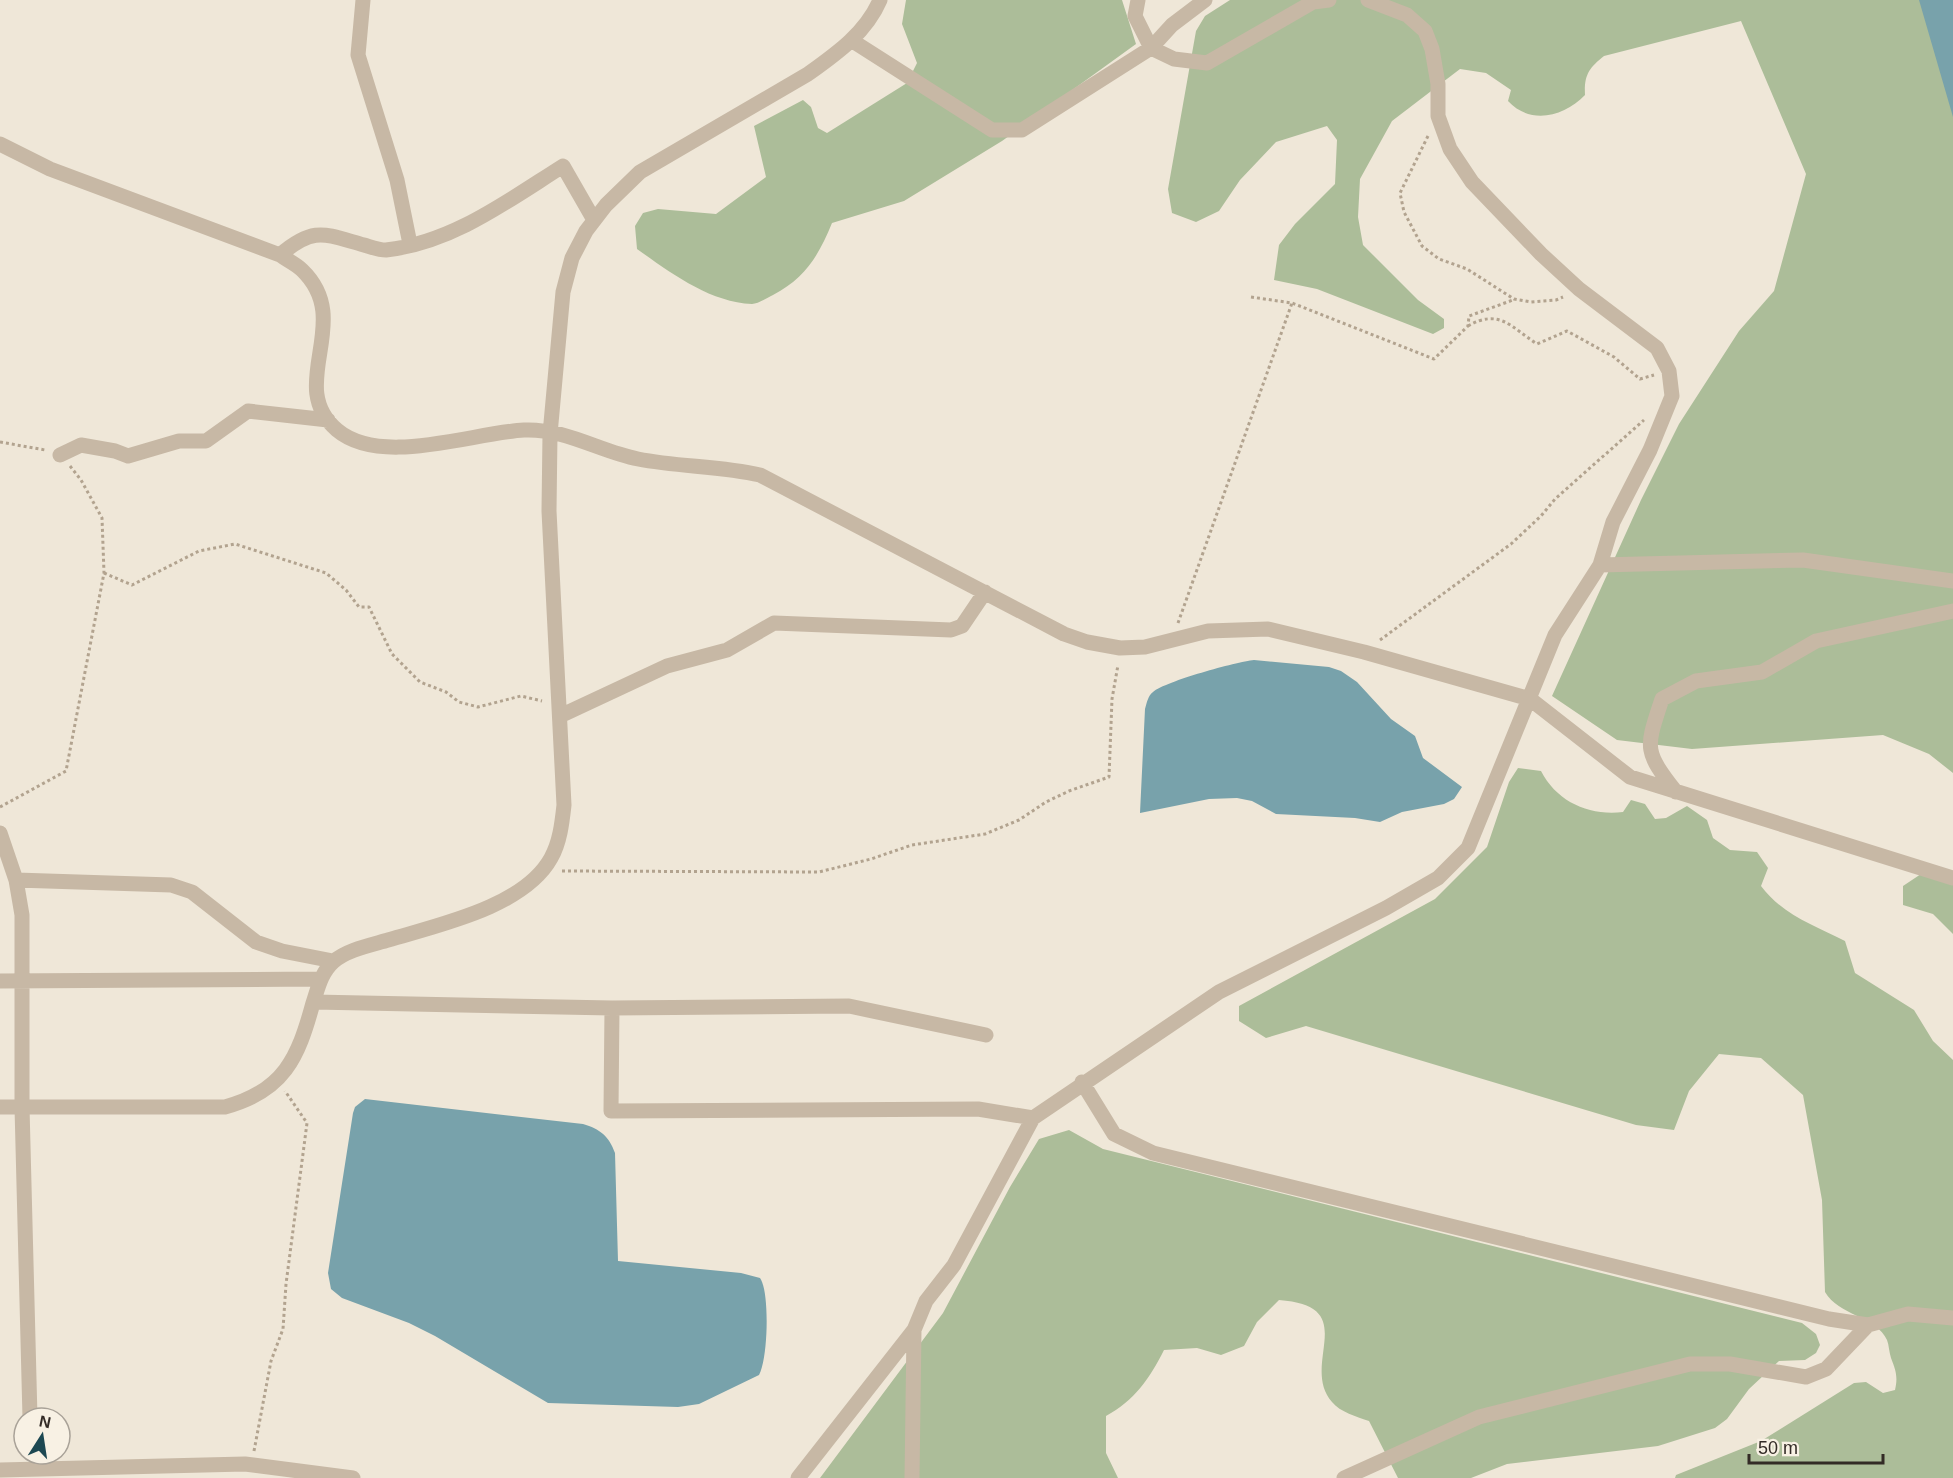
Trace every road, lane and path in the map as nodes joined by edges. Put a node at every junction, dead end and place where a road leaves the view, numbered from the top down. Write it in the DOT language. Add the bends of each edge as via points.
graph roads {
  1 [pos="363,0"];
  2 [pos="880,0"];
  3 [pos="1138,0"];
  4 [pos="1205,0"];
  5 [pos="1329,0"];
  6 [pos="1368,0"];
  7 [pos="851,40"];
  8 [pos="1151,48"];
  9 [pos="1438,116"];
  10 [pos="0,144"];
  11 [pos="594,220"];
  12 [pos="410,244"];
  13 [pos="280,255"];
  14 [pos="1579,289"];
  15 [pos="1251,297"];
  16 [pos="1514,299"];
  17 [pos="1292,303"];
  18 [pos="1468,326"];
  19 [pos="1669,371"];
  20 [pos="1647,417"];
  21 [pos="328,420"];
  22 [pos="550,434"];
  23 [pos="0,442"];
  24 [pos="60,455"];
  25 [pos="1600,565"];
  26 [pos="104,573"];
  27 [pos="1953,581"];
  28 [pos="985,592"];
  29 [pos="1953,611"];
  30 [pos="1172,639"];
  31 [pos="1120,648"];
  32 [pos="1364,652"];
  33 [pos="1530,699"];
  34 [pos="559,710"];
  35 [pos="1676,792"];
  36 [pos="0,807"];
  37 [pos="0,833"];
  38 [pos="543,870"];
  39 [pos="1953,878"];
  40 [pos="16,880"];
  41 [pos="333,962"];
  42 [pos="320,979"];
  43 [pos="0,981"];
  44 [pos="24,981"];
  45 [pos="314,1002"];
  46 [pos="612,1008"];
  47 [pos="986,1035"];
  48 [pos="277,1080"];
  49 [pos="1082,1082"];
  50 [pos="0,1107"];
  51 [pos="22,1107"];
  52 [pos="1033,1118"];
  53 [pos="1953,1318"];
  54 [pos="1868,1324"];
  55 [pos="914,1330"];
  56 [pos="30,1406"];
  57 [pos="252,1465"];
  58 [pos="31,1467"];
  59 [pos="0,1470"];
  60 [pos="353,1478"];
  61 [pos="798,1478"];
  62 [pos="912,1478"];
  63 [pos="1344,1478"];
  1 -- 12 [label="street" via="358,55 397,180"];
  2 -- 7 [label="street"];
  3 -- 8 [label="street" via="1135,16"];
  4 -- 8 [label="street" via="1172,25"];
  5 -- 8 [label="street" via="1313,2 1207,63 1174,59"];
  6 -- 9 [label="street" via="1407,15 1425,31 1438,84"];
  7 -- 8 [label="street" via="992,130 1022,130"];
  7 -- 11 [label="street" via="808,74 640,172"];
  9 -- 14 [label="street" via="1450,149 1472,182"];
  9 -- 16 [label="path" via="1400,193 1404,212 1422,246"];
  10 -- 13 [label="street" via="50,170"];
  11 -- 12 [label="street" via="563,166 441,237"];
  11 -- 22 [label="street" via="572,258 563,292"];
  12 -- 13 [label="street" via="384,250 318,233 296,241"];
  13 -- 21 [label="street" via="303,270 323,305 326,322 315,378 317,397"];
  14 -- 16 [label="path" via="1556,300 1531,303"];
  14 -- 19 [label="street" via="1657,348"];
  15 -- 17 [label="path"];
  16 -- 18 [label="path" via="1469,316"];
  17 -- 18 [label="path" via="1434,359"];
  17 -- 30 [label="path"];
  18 -- 19 [label="path" via="1483,317 1495,317 1537,344 1567,330 1614,357 1640,379"];
  19 -- 25 [label="street" via="1672,396 1614,522"];
  20 -- 32 [label="path" via="1511,544"];
  21 -- 22 [label="street" via="353,440 371,447 526,430"];
  21 -- 24 [label="street" via="249,411 206,441 179,441 128,456 81,445"];
  22 -- 28 [label="street" via="636,459 728,467 760,475"];
  22 -- 34 [label="street" via="549,511"];
  23 -- 24 [label="path"];
  24 -- 26 [label="path" via="81,480 102,518"];
  25 -- 27 [label="street" via="1803,560"];
  25 -- 33 [label="street" via="1555,635"];
  26 -- 34 [label="path" via="132,585 199,551 235,544 326,573 359,607 369,607 392,654 420,682 459,702 478,707 521,696"];
  26 -- 36 [label="path" via="66,771"];
  28 -- 31 [label="street" via="1064,634"];
  28 -- 34 [label="street" via="962,626 951,630 774,623 727,650 667,666"];
  29 -- 35 [label="street" via="1816,641 1762,672 1696,681 1662,699 1648,741 1656,766"];
  30 -- 31 [label="street" via="1145,647"];
  30 -- 32 [label="street" via="1208,631 1268,629"];
  31 -- 38 [label="path" via="1112,699 1109,777 1069,791 1019,820 985,834 912,844 819,872"];
  32 -- 33 [label="street"];
  33 -- 35 [label="street" via="1630,777"];
  33 -- 49 [label="street" via="1468,848 1438,878 1219,992"];
  34 -- 38 [label="street" via="564,805 557,842"];
  35 -- 39 [label="street"];
  37 -- 40 [label="street"];
  38 -- 41 [label="street" via="518,892 489,907 361,948"];
  40 -- 41 [label="street" via="171,885 192,892 256,942"];
  40 -- 44 [label="street" via="22,915"];
  41 -- 42 [label="street"];
  42 -- 44 [label="street"];
  42 -- 45 [label="street"];
  43 -- 44 [label="street"];
  44 -- 51 [label="street"];
  45 -- 46 [label="street"];
  45 -- 48 [label="street" via="302,1044"];
  46 -- 47 [label="street" via="849,1005"];
  46 -- 52 [label="street" via="611,1111 978,1109"];
  48 -- 51 [label="street" via="248,1101 225,1107"];
  48 -- 57 [label="path" via="307,1123 283,1329 271,1361"];
  49 -- 52 [label="street"];
  49 -- 54 [label="street" via="1114,1134 1153,1153 1829,1319"];
  50 -- 51 [label="street"];
  51 -- 56 [label="street"];
  52 -- 55 [label="street" via="954,1265 926,1301"];
  53 -- 54 [label="street" via="1908,1314"];
  54 -- 63 [label="street" via="1826,1369 1806,1377 1730,1364 1690,1364 1479,1417"];
  55 -- 61 [label="street"];
  55 -- 62 [label="street"];
  57 -- 58 [label="street"];
  57 -- 60 [label="street"];
  58 -- 59 [label="street"];
}
